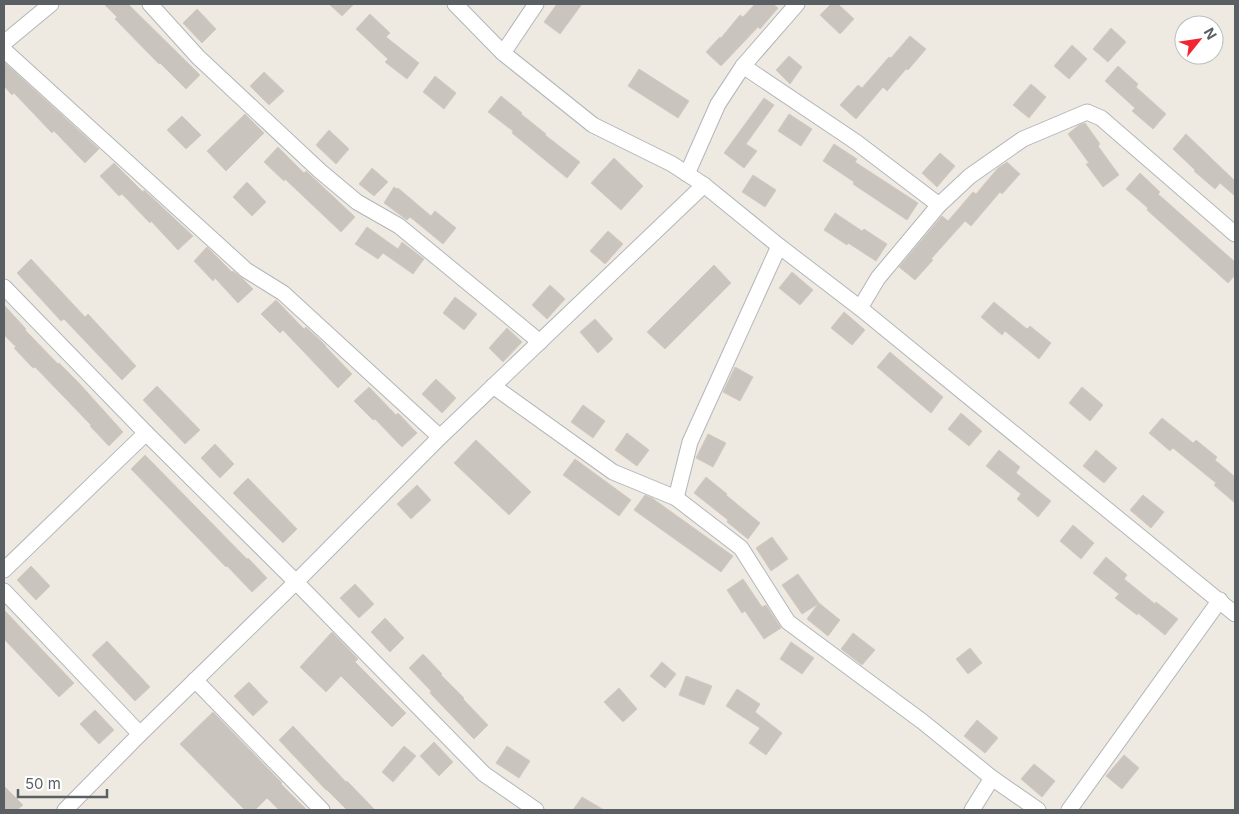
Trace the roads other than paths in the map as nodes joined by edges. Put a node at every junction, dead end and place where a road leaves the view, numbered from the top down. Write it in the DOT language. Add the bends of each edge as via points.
graph roads {
  1 [pos="51,4"];
  2 [pos="150,4"];
  3 [pos="455,4"];
  4 [pos="536,4"];
  5 [pos="797,4"];
  6 [pos="4,43"];
  7 [pos="4,50"];
  8 [pos="503,52"];
  9 [pos="743,66"];
  10 [pos="687,174"];
  11 [pos="704,185"];
  12 [pos="939,206"];
  13 [pos="1235,234"];
  14 [pos="779,246"];
  15 [pos="4,288"];
  16 [pos="860,308"];
  17 [pos="540,342"];
  18 [pos="493,386"];
  19 [pos="146,433"];
  20 [pos="440,436"];
  21 [pos="676,498"];
  22 [pos="4,570"];
  23 [pos="296,582"];
  24 [pos="4,591"];
  25 [pos="1220,600"];
  26 [pos="1235,614"];
  27 [pos="195,680"];
  28 [pos="140,734"];
  29 [pos="992,778"];
  30 [pos="65,810"];
  31 [pos="322,810"];
  32 [pos="536,810"];
  33 [pos="972,810"];
  34 [pos="1038,810"];
  35 [pos="1068,810"];
  1 -- 6 [label="street"];
  2 -- 17 [label="street" via="198,57 320,171 357,202 399,226"];
  3 -- 8 [label="street"];
  4 -- 8 [label="street"];
  5 -- 9 [label="street"];
  7 -- 20 [label="street" via="246,270 283,293"];
  8 -- 10 [label="street" via="593,125"];
  9 -- 10 [label="street" via="718,104"];
  9 -- 12 [label="street" via="856,142"];
  10 -- 11 [label="street"];
  11 -- 14 [label="street"];
  11 -- 17 [label="street"];
  12 -- 13 [label="street" via="970,176 1023,139 1087,112 1101,118"];
  12 -- 16 [label="street" via="878,278"];
  14 -- 16 [label="street"];
  14 -- 21 [label="street" via="690,442"];
  15 -- 19 [label="street"];
  16 -- 25 [label="street"];
  17 -- 18 [label="street"];
  18 -- 20 [label="street"];
  18 -- 21 [label="street" via="613,472"];
  19 -- 22 [label="street"];
  19 -- 23 [label="street"];
  20 -- 23 [label="street"];
  21 -- 29 [label="street" via="741,548 788,622 923,722"];
  23 -- 27 [label="street"];
  23 -- 32 [label="street" via="484,774"];
  24 -- 28 [label="street"];
  25 -- 26 [label="street"];
  25 -- 35 [label="street"];
  27 -- 28 [label="street"];
  27 -- 31 [label="street"];
  28 -- 30 [label="street"];
  29 -- 33 [label="street"];
  29 -- 34 [label="street"];
}
